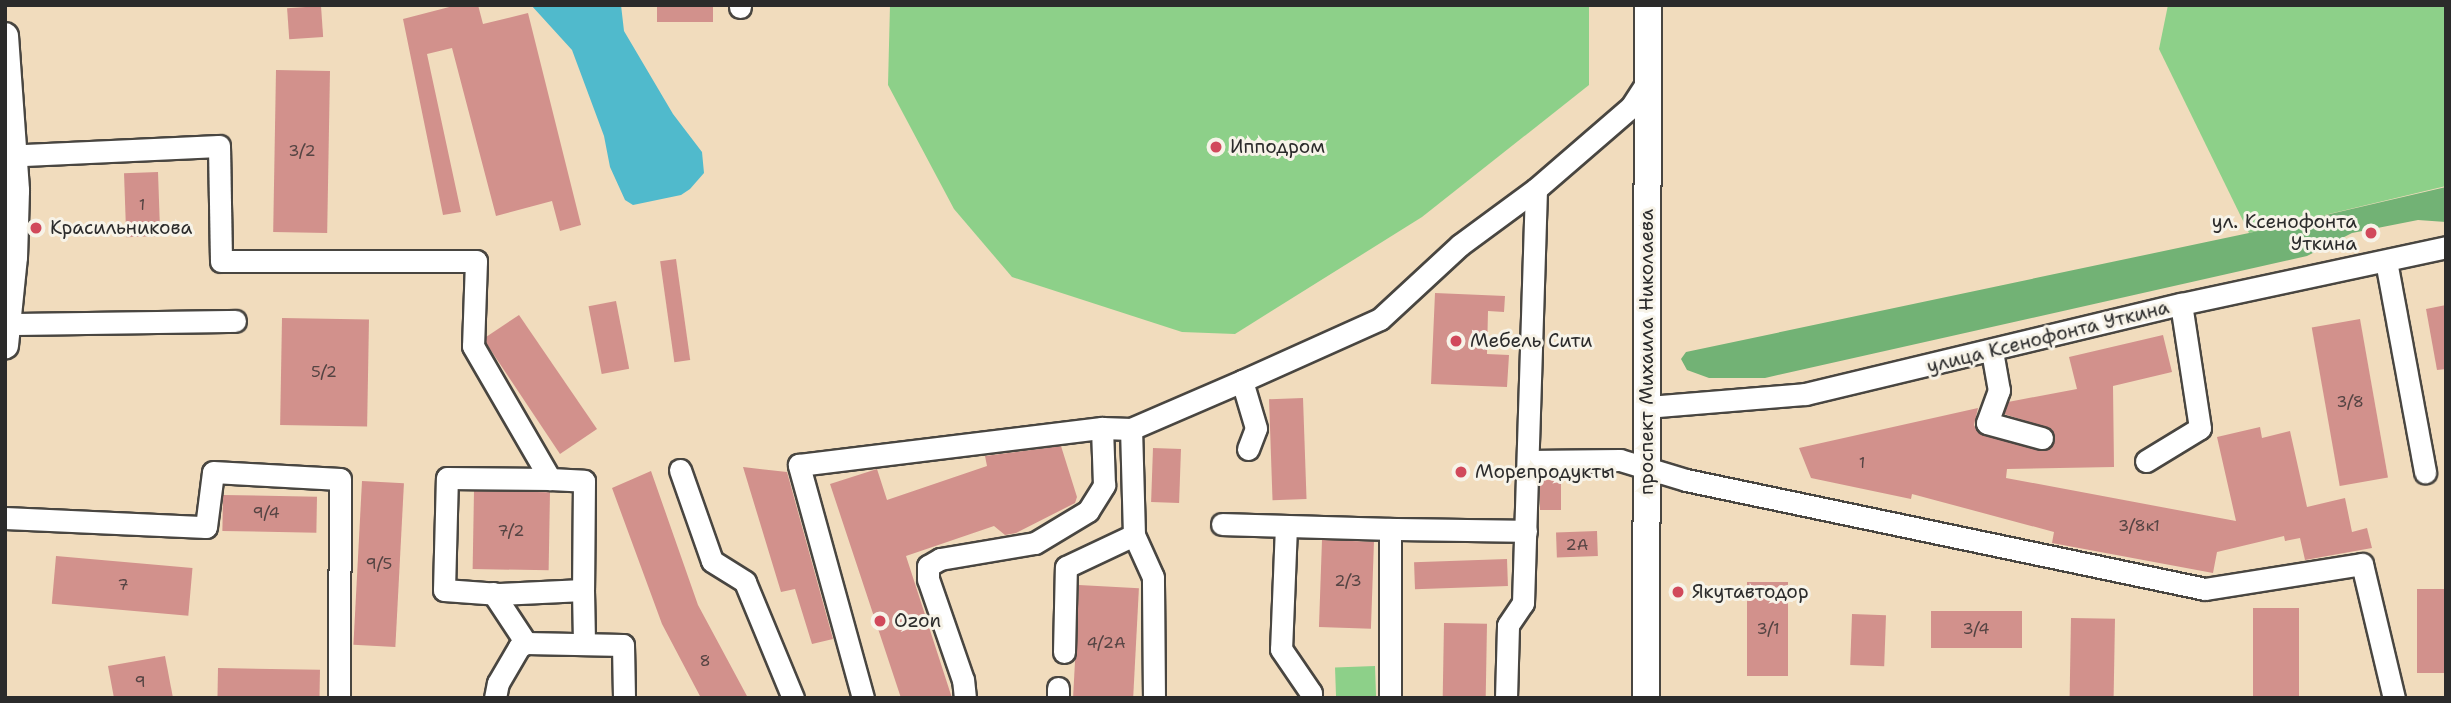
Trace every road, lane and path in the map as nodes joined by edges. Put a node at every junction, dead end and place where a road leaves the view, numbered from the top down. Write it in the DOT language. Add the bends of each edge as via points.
graph roads {
  1 [pos="1648,5"];
  2 [pos="5,36"];
  3 [pos="1648,81"];
  4 [pos="10,155"];
  5 [pos="1536,189"];
  6 [pos="2446,247"];
  7 [pos="2386,261"];
  8 [pos="2181,304"];
  9 [pos="234,321"];
  10 [pos="6,335"];
  11 [pos="1992,351"];
  12 [pos="1242,381"];
  13 [pos="1647,407"];
  14 [pos="1102,428"];
  15 [pos="1131,429"];
  16 [pos="2042,438"];
  17 [pos="1248,449"];
  18 [pos="1528,461"];
  19 [pos="2146,461"];
  20 [pos="1647,468"];
  21 [pos="680,470"];
  22 [pos="2425,472"];
  23 [pos="550,479"];
  24 [pos="5,518"];
  25 [pos="1222,524"];
  26 [pos="1286,526"];
  27 [pos="1390,529"];
  28 [pos="1525,531"];
  29 [pos="1134,535"];
  30 [pos="583,590"];
  31 [pos="493,593"];
  32 [pos="526,643"];
  33 [pos="584,643"];
  34 [pos="1064,652"];
  35 [pos="340,698"];
  36 [pos="495,698"];
  37 [pos="624,698"];
  38 [pos="793,698"];
  39 [pos="863,698"];
  40 [pos="965,698"];
  41 [pos="1154,698"];
  42 [pos="1311,698"];
  43 [pos="1390,698"];
  44 [pos="1506,698"];
  45 [pos="1646,698"];
  46 [pos="2394,698"];
  1 -- 3 [label="main road, проспект Михаила Николаева"];
  2 -- 4 [label="main road"];
  3 -- 5 [label="street" via="1631,107"];
  3 -- 13 [label="main road, проспект Михаила Николаева"];
  4 -- 10 [label="main road" via="15,257"];
  4 -- 23 [label="street" via="219,146 221,261 476,261 473,346"];
  5 -- 12 [label="street" via="1460,245 1380,319"];
  5 -- 18 [label="street"];
  6 -- 7 [label="street, улица Ксенофонта Уткина"];
  7 -- 8 [label="street, улица Ксенофонта Уткина"];
  7 -- 22 [label="street"];
  8 -- 11 [label="street, улица Ксенофонта Уткина"];
  8 -- 19 [label="street" via="2200,428"];
  9 -- 10 [label="street"];
  11 -- 13 [label="street, улица Ксенофонта Уткина" via="1805,394"];
  11 -- 16 [label="street" via="1999,390 1987,423"];
  12 -- 15 [label="street"];
  12 -- 17 [label="street" via="1256,428"];
  13 -- 20 [label="main road, проспект Михаила Николаева"];
  14 -- 15 [label="street"];
  14 -- 39 [label="street" via="799,465"];
  14 -- 40 [label="street" via="1104,485 1088,511 1035,543 940,559 928,566 928,579"];
  15 -- 29 [label="street"];
  18 -- 20 [label="street" via="1620,460"];
  18 -- 28 [label="street"];
  20 -- 45 [label="main road, проспект Михаила Николаева"];
  20 -- 46 [label="street" via="2205,589 2361,564"];
  21 -- 38 [label="street" via="712,561 745,582"];
  23 -- 30 [label="street" via="584,481"];
  23 -- 31 [label="street" via="447,478 444,590"];
  24 -- 35 [label="street" via="206,527 213,472 340,479"];
  25 -- 26 [label="street"];
  26 -- 27 [label="street"];
  26 -- 42 [label="street" via="1281,649"];
  27 -- 28 [label="street"];
  27 -- 43 [label="street"];
  28 -- 44 [label="street" via="1523,603 1508,625"];
  29 -- 34 [label="street" via="1066,567"];
  29 -- 41 [label="street" via="1153,577"];
  30 -- 31 [label="street"];
  30 -- 33 [label="street"];
  31 -- 32 [label="street"];
  32 -- 33 [label="street"];
  32 -- 36 [label="street" via="498,682"];
  33 -- 37 [label="street" via="623,645"];
}
